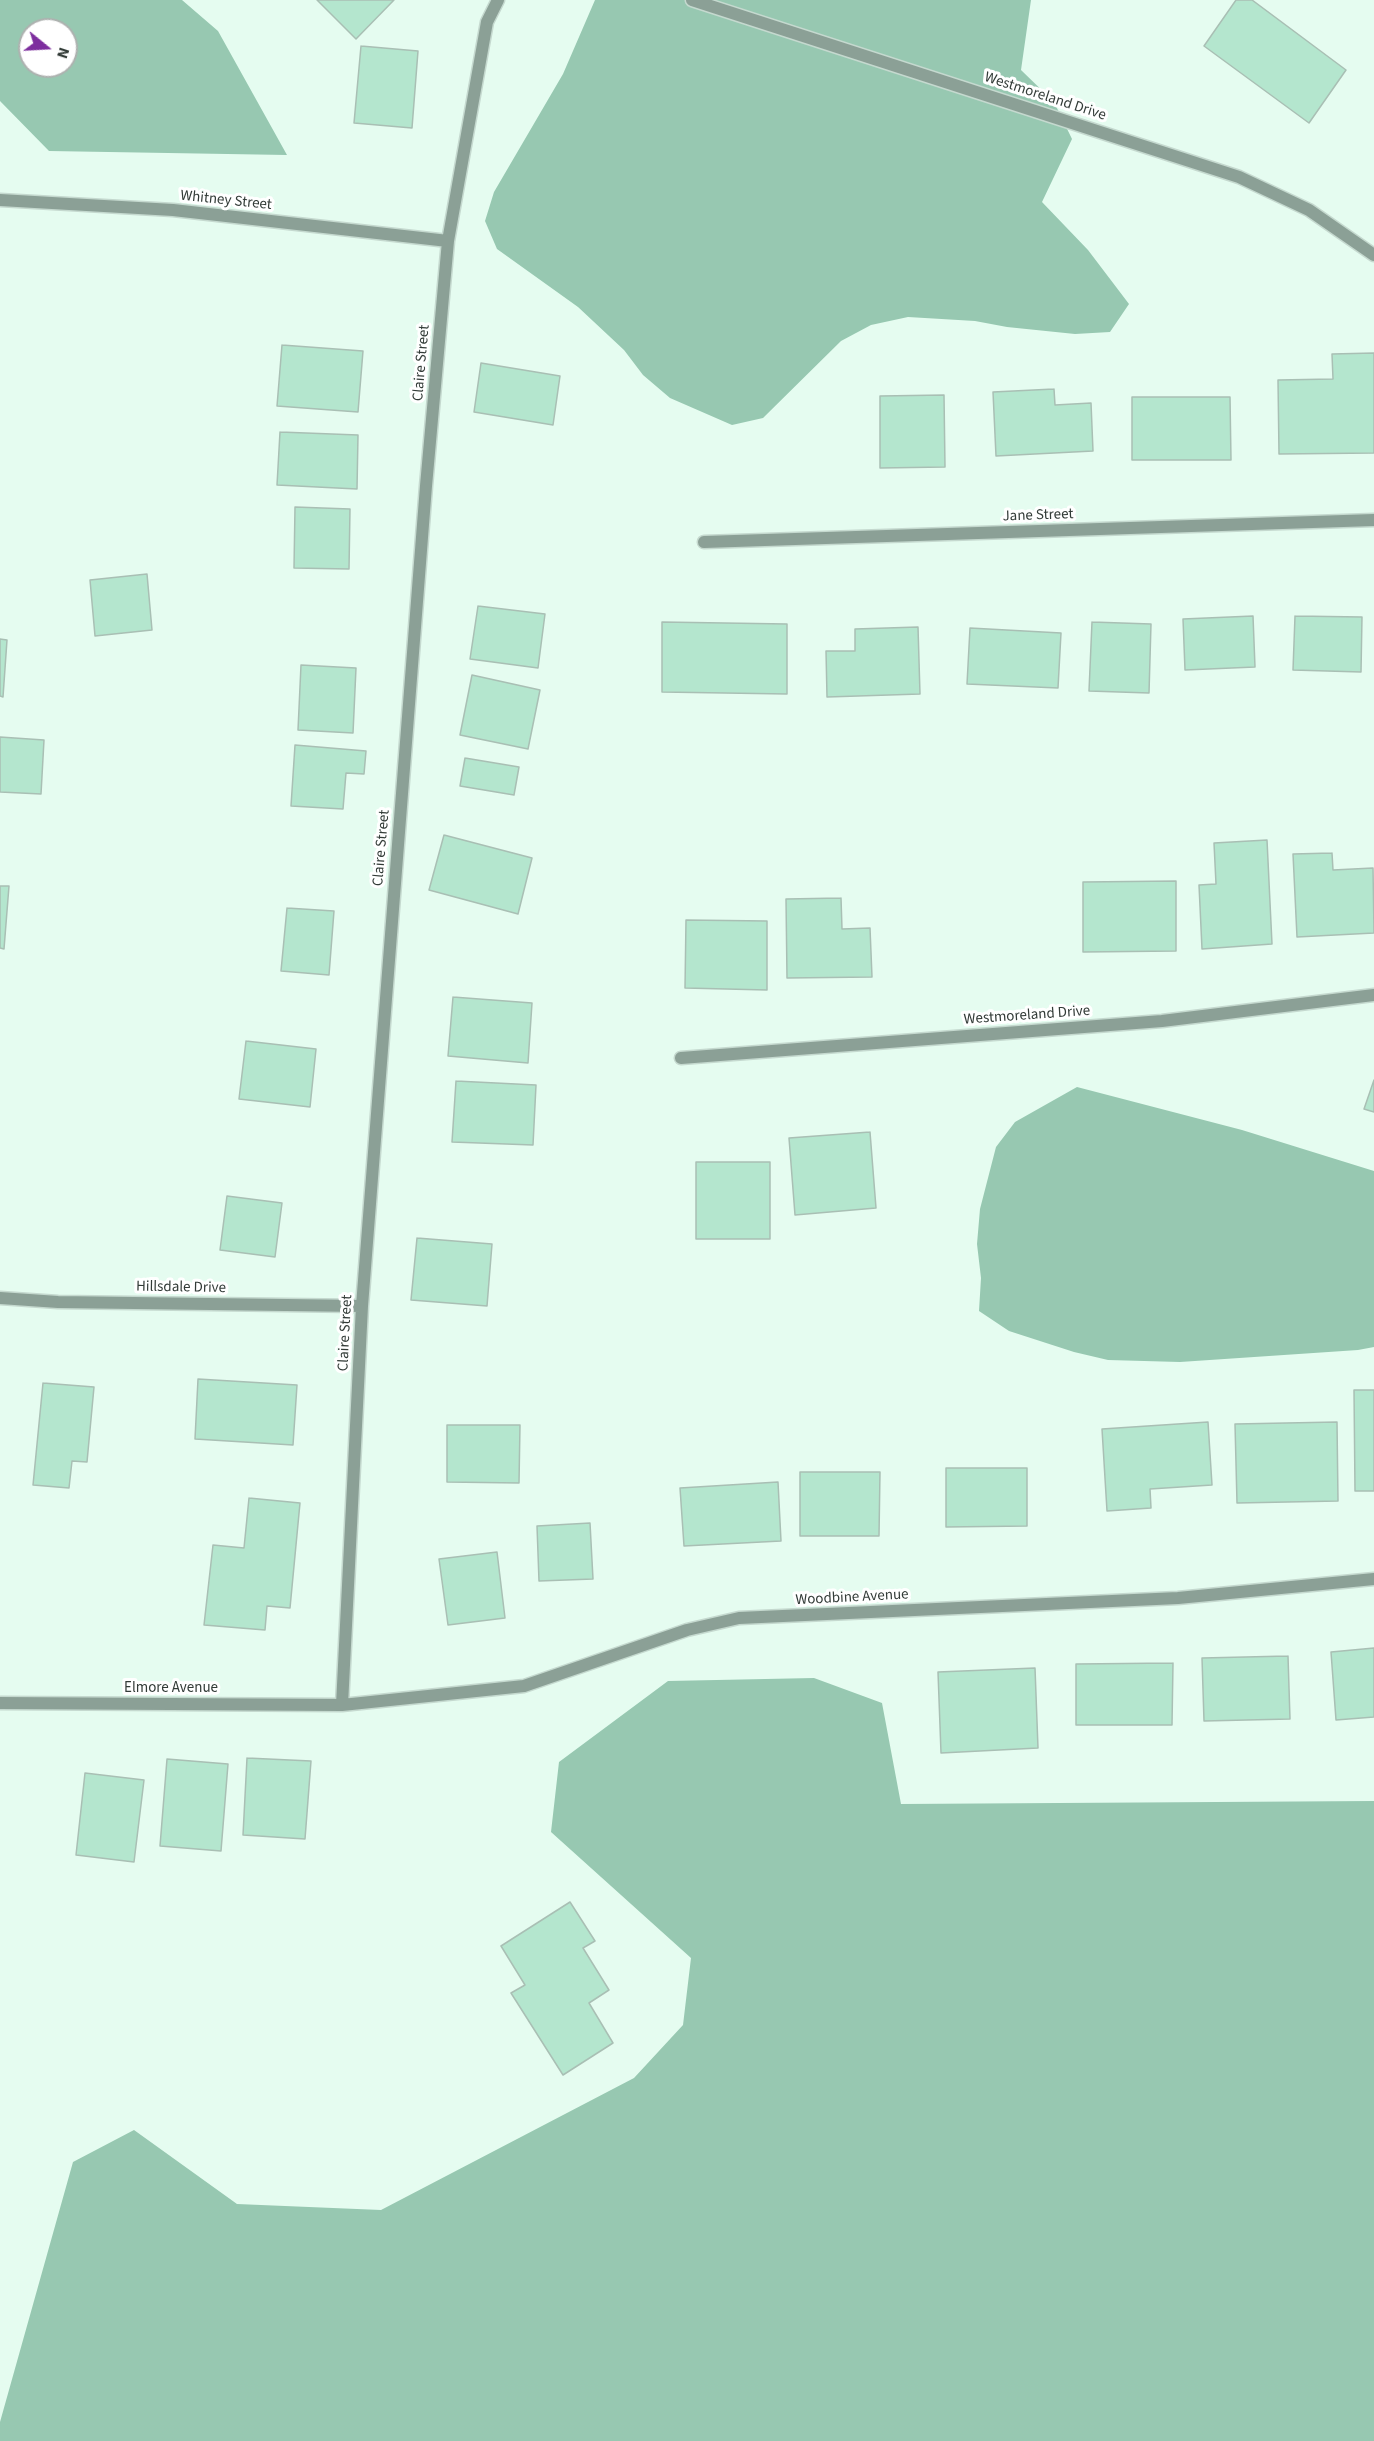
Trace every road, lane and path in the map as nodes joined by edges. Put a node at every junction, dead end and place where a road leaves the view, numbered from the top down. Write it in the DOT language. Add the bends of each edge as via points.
graph roads {
  1 [pos="498,0"];
  2 [pos="692,0"];
  3 [pos="0,200"];
  4 [pos="448,241"];
  5 [pos="1374,255"];
  6 [pos="1374,520"];
  7 [pos="704,542"];
  8 [pos="1374,995"];
  9 [pos="681,1058"];
  10 [pos="0,1298"];
  11 [pos="362,1306"];
  12 [pos="1374,1579"];
  13 [pos="0,1703"];
  14 [pos="342,1705"];
  1 -- 4 [label="street, Claire Street" via="487,22"];
  2 -- 5 [label="street, Westmoreland Drive" via="1239,177 1309,210"];
  3 -- 4 [label="street, Whitney Street" via="173,210"];
  4 -- 11 [label="street, Claire Street"];
  6 -- 7 [label="street, Jane Street"];
  8 -- 9 [label="street, Westmoreland Drive" via="1162,1020"];
  10 -- 11 [label="street, Hillsdale Drive"];
  11 -- 14 [label="street, Claire Street"];
  12 -- 14 [label="street, Woodbine Avenue" via="1179,1598 739,1618 687,1630 524,1686"];
  13 -- 14 [label="street, Elmore Avenue"];
}
